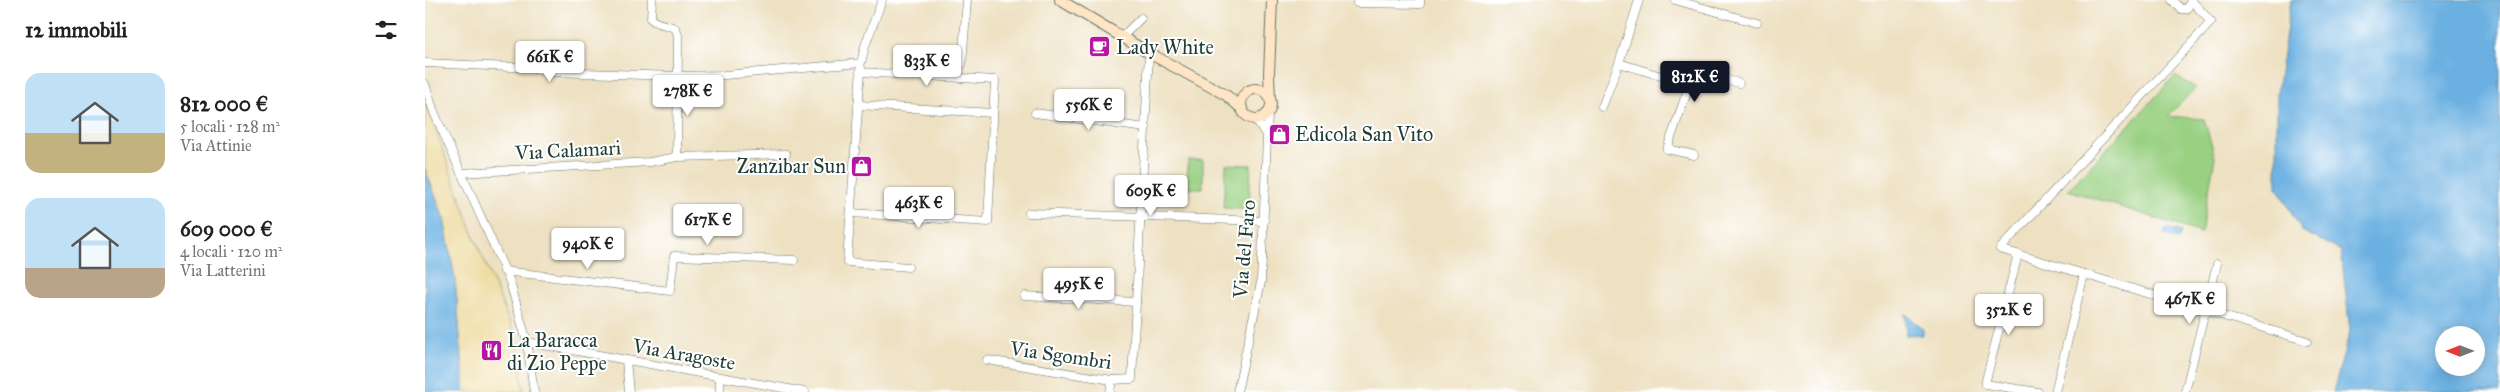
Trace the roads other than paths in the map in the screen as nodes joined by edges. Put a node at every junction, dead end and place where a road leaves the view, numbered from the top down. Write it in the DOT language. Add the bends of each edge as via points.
graph roads {
  1 [pos="652,0"];
  2 [pos="882,0"];
  3 [pos="967,0"];
  4 [pos="1060,0"];
  5 [pos="1272,0"];
  6 [pos="1421,0"];
  7 [pos="1639,0"];
  8 [pos="1675,0"];
  9 [pos="2172,0"];
  10 [pos="2191,0"];
  11 [pos="1357,3"];
  12 [pos="1141,18"];
  13 [pos="1757,23"];
  14 [pos="1122,37"];
  15 [pos="1149,53"];
  16 [pos="1619,62"];
  17 [pos="425,63"];
  18 [pos="962,64"];
  19 [pos="861,67"];
  20 [pos="1269,74"];
  21 [pos="676,76"];
  22 [pos="1739,83"];
  23 [pos="425,84"];
  24 [pos="1690,85"];
  25 [pos="1259,90"];
  26 [pos="1226,95"];
  27 [pos="1245,95"];
  28 [pos="1270,99"];
  29 [pos="859,104"];
  30 [pos="1602,107"];
  31 [pos="1242,109"];
  32 [pos="993,113"];
  33 [pos="1035,113"];
  34 [pos="1268,113"];
  35 [pos="1255,119"];
  36 [pos="1146,128"];
  37 [pos="1267,136"];
  38 [pos="786,154"];
  39 [pos="1694,155"];
  40 [pos="677,157"];
  41 [pos="461,172"];
  42 [pos="851,213"];
  43 [pos="1029,213"];
  44 [pos="1140,216"];
  45 [pos="1264,221"];
  46 [pos="2018,254"];
  47 [pos="794,260"];
  48 [pos="2217,264"];
  49 [pos="908,267"];
  50 [pos="504,271"];
  51 [pos="2084,274"];
  52 [pos="1024,296"];
  53 [pos="1136,302"];
  54 [pos="2205,310"];
  55 [pos="2307,341"];
  56 [pos="527,342"];
  57 [pos="626,360"];
  58 [pos="987,360"];
  59 [pos="720,378"];
  60 [pos="1112,380"];
  61 [pos="534,392"];
  62 [pos="629,392"];
  63 [pos="720,392"];
  64 [pos="805,392"];
  65 [pos="1110,392"];
  66 [pos="1237,392"];
  67 [pos="2037,392"];
  68 [pos="2055,392"];
  69 [pos="2185,392"];
  1 -- 21 [label="street" via="651,18 657,24 675,28 678,35"];
  2 -- 19 [label="street"];
  3 -- 18 [label="street"];
  4 -- 14 [label="street"];
  5 -- 20 [label="street"];
  6 -- 11 [label="street" via="1420,4"];
  7 -- 16 [label="street"];
  8 -- 13 [label="street"];
  9 -- 10 [label="street" via="2181,9 2187,9"];
  10 -- 46 [label="street" via="2211,22 2000,249"];
  12 -- 14 [label="street"];
  14 -- 15 [label="street"];
  15 -- 26 [label="street"];
  15 -- 36 [label="street"];
  16 -- 24 [label="street"];
  16 -- 30 [label="street"];
  17 -- 21 [label="street"];
  19 -- 21 [label="street"];
  19 -- 29 [label="street"];
  19 -- 32 [label="street" via="995,80"];
  20 -- 25 [label="street"];
  20 -- 28 [label="street"];
  21 -- 40 [label="street"];
  22 -- 24 [label="street" via="1695,72"];
  23 -- 41 [label="street"];
  24 -- 39 [label="street" via="1667,149"];
  25 -- 27 [label="street" via="1250,90"];
  25 -- 28 [label="street"];
  26 -- 27 [label="street"];
  26 -- 31 [label="street"];
  27 -- 31 [label="street"];
  28 -- 34 [label="street"];
  29 -- 32 [label="street"];
  29 -- 42 [label="street"];
  31 -- 35 [label="street" via="1246,116"];
  32 -- 42 [label="street" via="988,222"];
  33 -- 36 [label="street"];
  34 -- 35 [label="street" via="1261,119"];
  34 -- 37 [label="street, Via del Faro"];
  35 -- 37 [label="street"];
  36 -- 44 [label="street"];
  37 -- 45 [label="street, Via del Faro"];
  38 -- 40 [label="street, Via Calamari"];
  40 -- 41 [label="street, Via Calamari" via="651,162"];
  41 -- 50 [label="street"];
  42 -- 49 [label="street" via="847,262"];
  43 -- 44 [label="street"];
  44 -- 45 [label="street"];
  44 -- 53 [label="street"];
  45 -- 66 [label="street, Via del Faro" via="1261,282"];
  46 -- 51 [label="street"];
  46 -- 67 [label="street" via="1985,384"];
  47 -- 50 [label="street" via="674,256 670,291"];
  48 -- 54 [label="street"];
  50 -- 56 [label="street"];
  51 -- 54 [label="street"];
  51 -- 68 [label="street"];
  52 -- 53 [label="street"];
  53 -- 60 [label="street, Via Sgombri" via="1132,379"];
  54 -- 55 [label="street"];
  54 -- 69 [label="street"];
  56 -- 57 [label="street, Via Aragoste"];
  56 -- 61 [label="street"];
  57 -- 59 [label="street, Via Aragoste"];
  57 -- 62 [label="street"];
  58 -- 60 [label="street, Via Sgombri"];
  59 -- 63 [label="street"];
  59 -- 64 [label="street, Via Aragoste"];
  60 -- 65 [label="street"];
}
